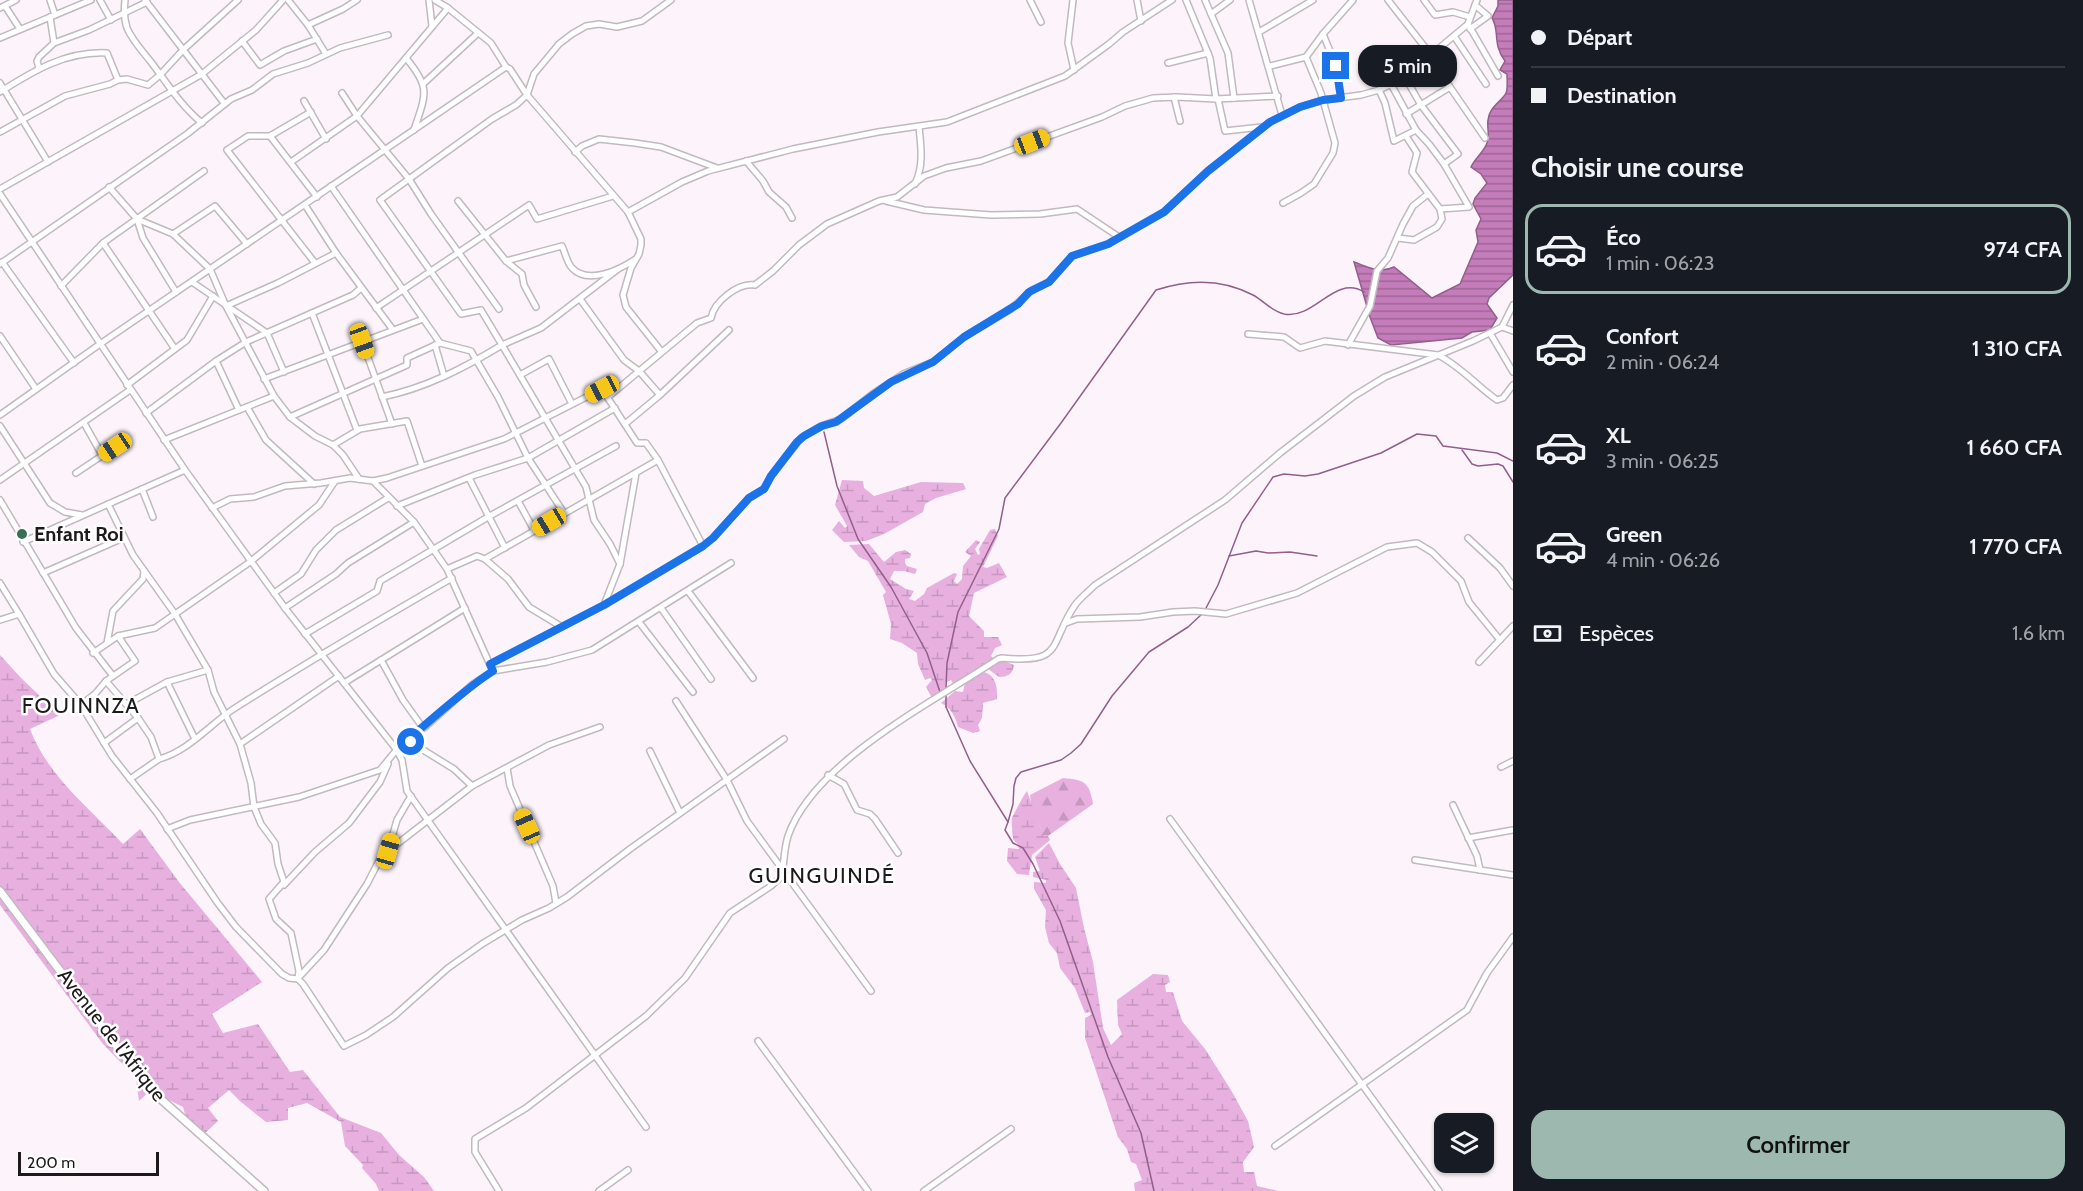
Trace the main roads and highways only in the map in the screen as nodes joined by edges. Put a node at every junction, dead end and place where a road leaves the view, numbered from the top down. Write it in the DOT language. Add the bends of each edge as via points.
graph roads {
  1 [pos="0,891"];
  2 [pos="264,1191"];
  1 -- 2 [label="main road, Avenue de l'Afrique" via="154,1093"];
}
